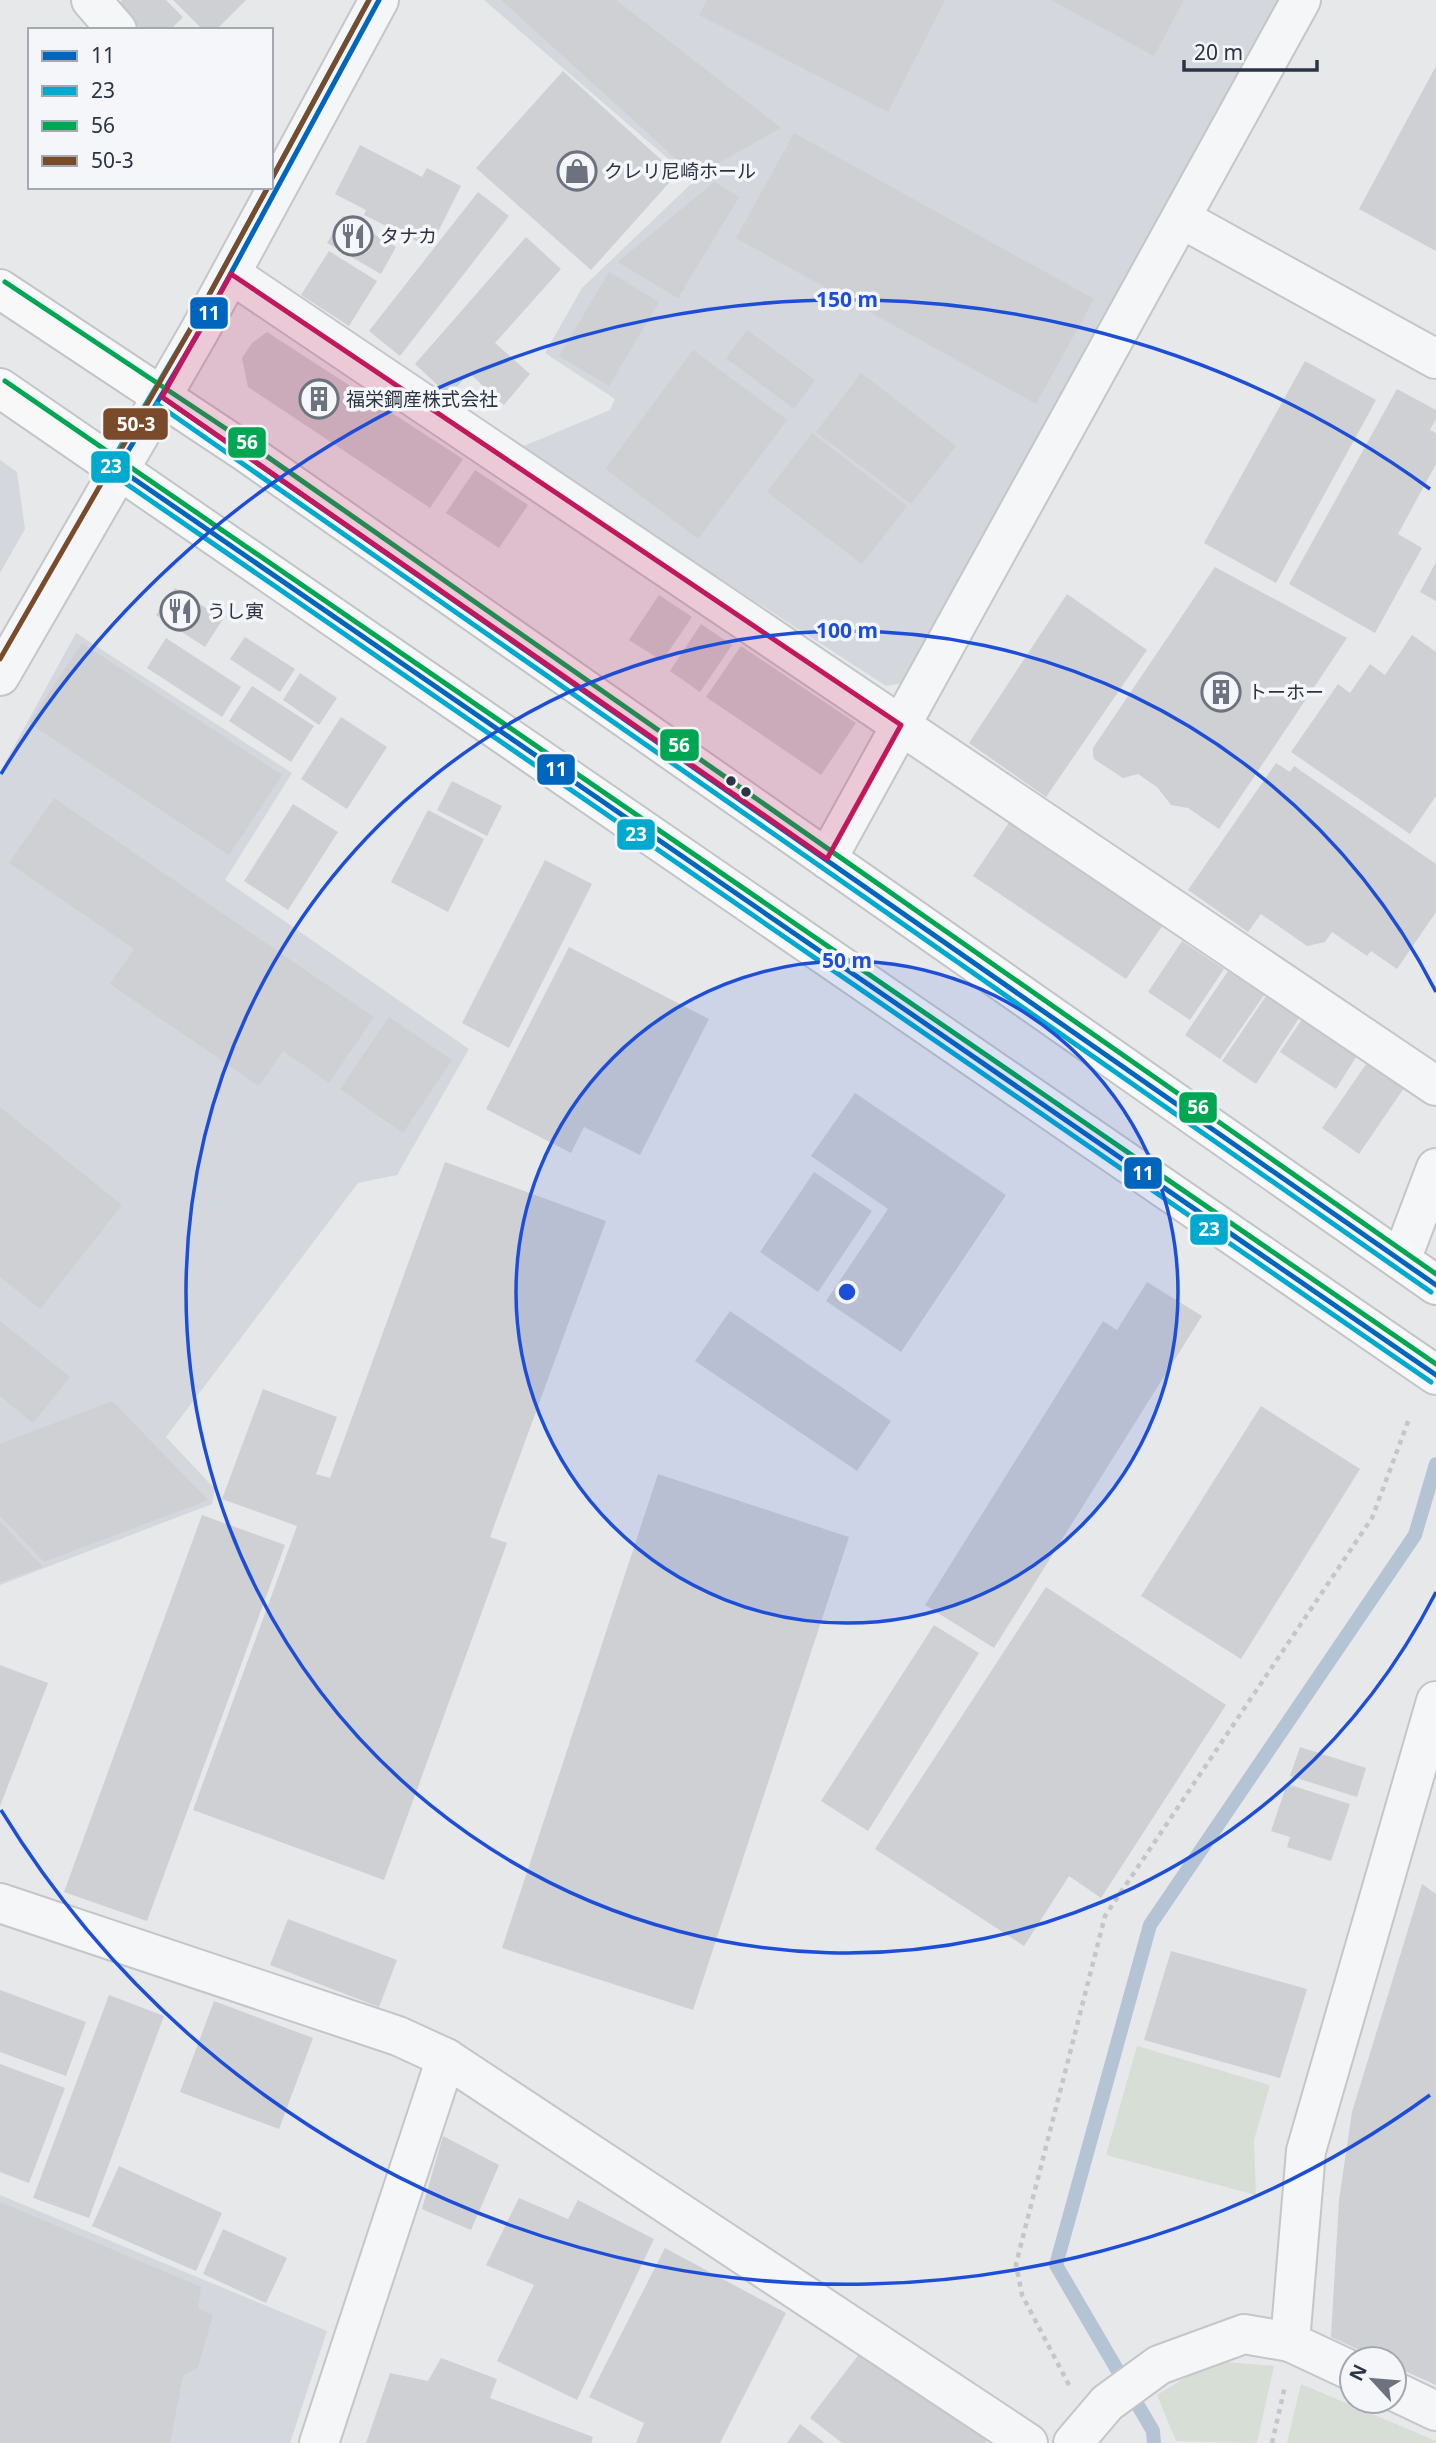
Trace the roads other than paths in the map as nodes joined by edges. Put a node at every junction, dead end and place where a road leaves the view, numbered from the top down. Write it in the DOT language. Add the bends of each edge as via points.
graph roads {
  1 [pos="91,0"];
  2 [pos="379,0"];
  3 [pos="1301,0"];
  4 [pos="115,28"];
  5 [pos="273,180"];
  6 [pos="265,194"];
  7 [pos="1182,219"];
  8 [pos="231,274"];
  9 [pos="0,289"];
  10 [pos="1436,359"];
  11 [pos="0,388"];
  12 [pos="162,397"];
  13 [pos="118,468"];
  14 [pos="0,676"];
  15 [pos="901,725"];
  16 [pos="827,859"];
  17 [pos="1436,1086"];
  18 [pos="1436,1168"];
  19 [pos="1401,1260"];
  20 [pos="1436,1285"];
  21 [pos="1436,1375"];
  22 [pos="1436,1701"];
  23 [pos="0,1903"];
  24 [pos="446,2058"];
  25 [pos="1290,2342"];
  26 [pos="1338,2364"];
  27 [pos="1408,2398"];
  28 [pos="1436,2411"];
  29 [pos="318,2443"];
  30 [pos="1028,2443"];
  31 [pos="1073,2443"];
  1 -- 4 [label="street"];
  2 -- 5 [label="street"];
  3 -- 7 [label="street"];
  6 -- 8 [label="street"];
  7 -- 10 [label="street"];
  7 -- 15 [label="street"];
  8 -- 12 [label="street"];
  8 -- 15 [label="street"];
  9 -- 12 [label="main road"];
  11 -- 13 [label="main road"];
  12 -- 13 [label="street"];
  12 -- 16 [label="main road"];
  13 -- 14 [label="street"];
  13 -- 21 [label="main road"];
  15 -- 16 [label="street"];
  15 -- 17 [label="street"];
  16 -- 19 [label="main road"];
  18 -- 19 [label="street"];
  19 -- 20 [label="main road"];
  22 -- 25 [label="street" via="1306,2151"];
  23 -- 24 [label="street" via="398,2036"];
  24 -- 29 [label="street"];
  24 -- 30 [label="street"];
  25 -- 26 [label="street"];
  25 -- 31 [label="street" via="1244,2334 1159,2365 1114,2396"];
  27 -- 28 [label="street"];
}
